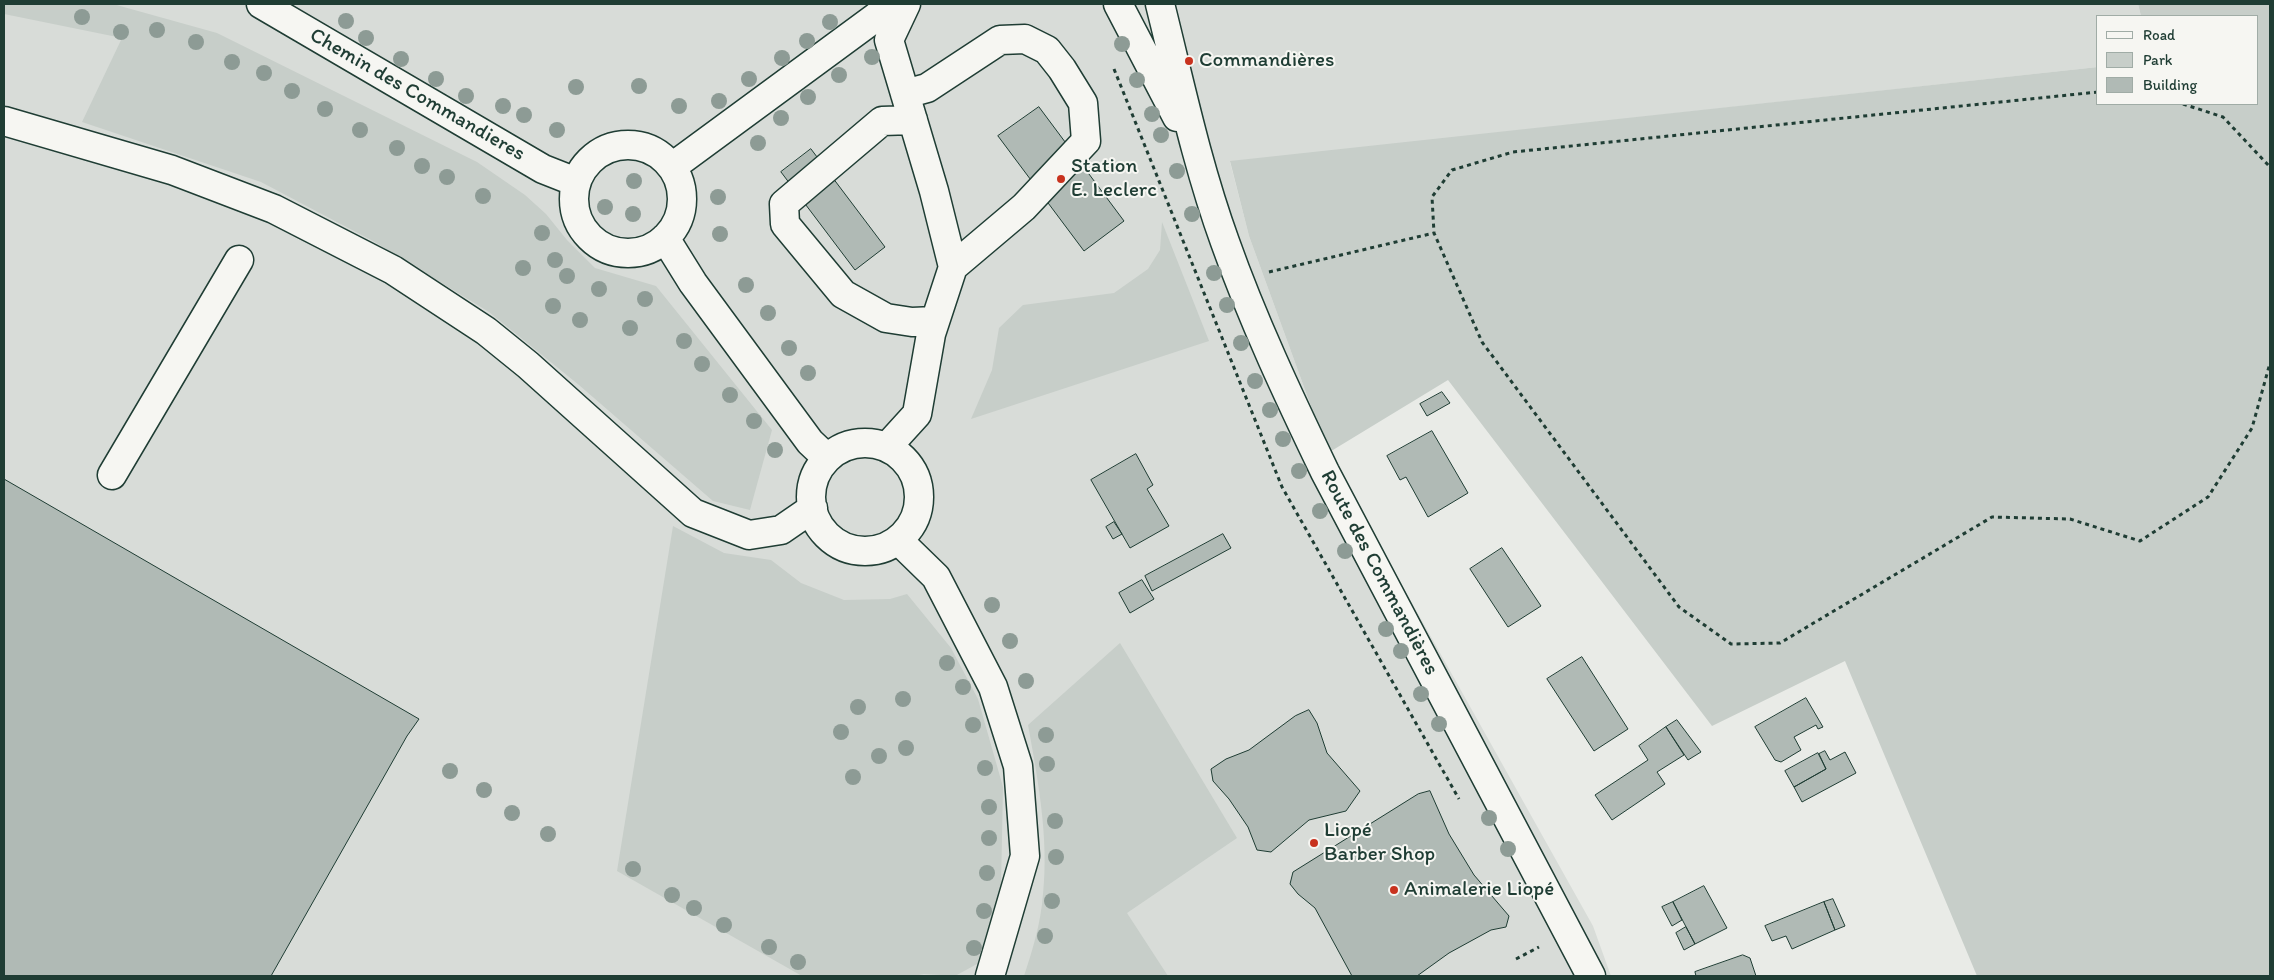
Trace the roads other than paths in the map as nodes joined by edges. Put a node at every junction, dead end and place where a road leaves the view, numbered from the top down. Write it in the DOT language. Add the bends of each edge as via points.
graph roads {
  1 [pos="261,4"];
  2 [pos="905,4"];
  3 [pos="1118,4"];
  4 [pos="1160,4"];
  5 [pos="884,11"];
  6 [pos="905,94"];
  7 [pos="913,120"];
  8 [pos="4,121"];
  9 [pos="1198,156"];
  10 [pos="672,168"];
  11 [pos="576,182"];
  12 [pos="665,238"];
  13 [pos="239,260"];
  14 [pos="953,267"];
  15 [pos="935,321"];
  16 [pos="887,447"];
  17 [pos="827,458"];
  18 [pos="112,475"];
  19 [pos="813,508"];
  20 [pos="898,540"];
  21 [pos="990,976"];
  22 [pos="1591,976"];
  1 -- 11 [label="street, Chemin des Commandieres" via="543,169"];
  2 -- 5 [label="street"];
  2 -- 6 [label="street" via="889,40"];
  3 -- 9 [label="street, Route des Commandières"];
  4 -- 9 [label="street, Route des Commandières"];
  5 -- 10 [label="street"];
  6 -- 7 [label="street"];
  6 -- 14 [label="street" via="927,88 1000,40 1026,39 1047,50 1083,103 1086,141 1024,207"];
  7 -- 14 [label="street"];
  7 -- 15 [label="street" via="882,121 784,204 785,224 843,294 886,318"];
  8 -- 19 [label="street" via="172,170 265,205 393,270 493,337 528,365 693,513 749,535 781,530"];
  9 -- 22 [label="street, Route des Commandières" via="1225,242 1286,391 1325,472"];
  10 -- 11 [label="street" via="659,154 641,146 622,144 604,150 585,165"];
  10 -- 12 [label="street" via="680,186 682,204 677,222"];
  11 -- 12 [label="street" via="573,202 578,220 588,236 605,248 623,253 642,251"];
  12 -- 17 [label="street" via="734,339 810,442"];
  13 -- 18 [label="street"];
  14 -- 15 [label="street"];
  15 -- 16 [label="street" via="917,414"];
  16 -- 17 [label="street" via="855,443"];
  16 -- 20 [label="street" via="911,468 918,490 916,514"];
  17 -- 19 [label="street" via="817,473 812,490"];
  19 -- 20 [label="street" via="819,525 846,547 882,548"];
  20 -- 21 [label="street" via="936,577 993,688 1018,766 1025,856"];
}
